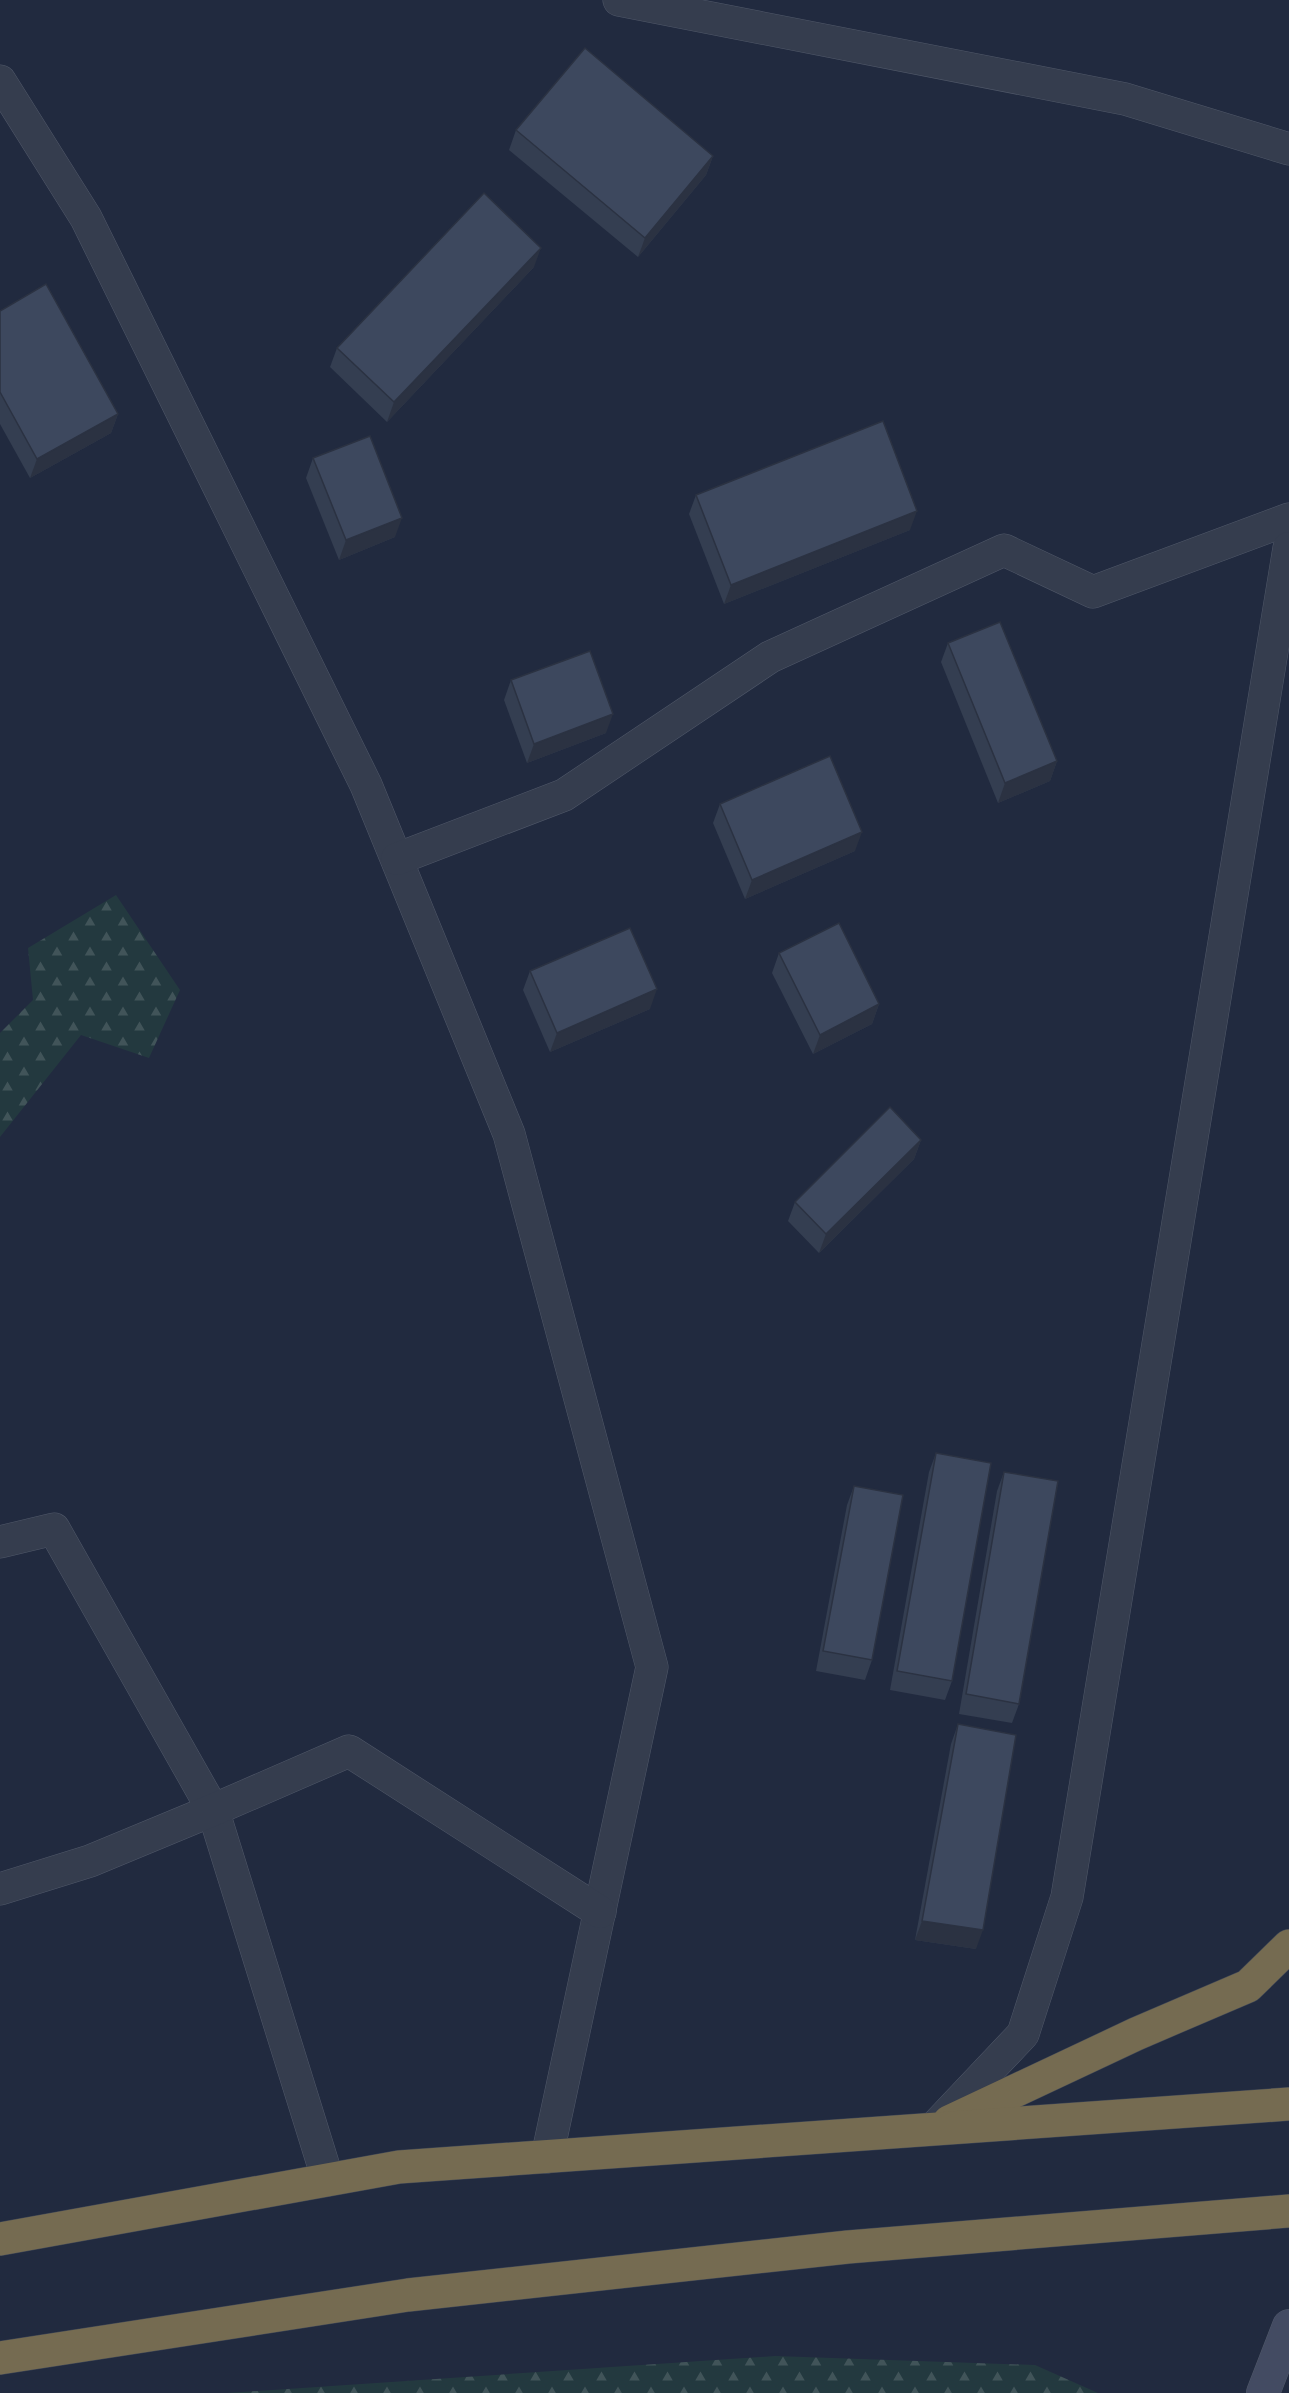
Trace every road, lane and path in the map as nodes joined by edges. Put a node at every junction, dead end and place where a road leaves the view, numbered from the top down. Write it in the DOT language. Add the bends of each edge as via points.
graph roads {
  1 [pos="619,0"];
  2 [pos="0,81"];
  3 [pos="1289,149"];
  4 [pos="1289,519"];
  5 [pos="1289,548"];
  6 [pos="397,860"];
  7 [pos="0,1542"];
  8 [pos="213,1810"];
  9 [pos="0,1889"];
  10 [pos="600,1912"];
  11 [pos="1289,1946"];
  12 [pos="1289,2104"];
  13 [pos="931,2130"];
  14 [pos="547,2157"];
  15 [pos="328,2180"];
  16 [pos="1289,2211"];
  17 [pos="0,2239"];
  18 [pos="1289,2326"];
  19 [pos="0,2358"];
  20 [pos="1263,2393"];
  1 -- 3 [label="street" via="1125,99"];
  2 -- 6 [label="street" via="86,218 366,785"];
  4 -- 6 [label="street" via="1093,592 1004,550 770,657 564,795"];
  5 -- 13 [label="street" via="1067,1897 1023,2034"];
  6 -- 10 [label="street" via="509,1134 652,1667"];
  7 -- 8 [label="street" via="54,1529"];
  8 -- 9 [label="street" via="90,1861"];
  8 -- 10 [label="street" via="349,1751"];
  8 -- 15 [label="street"];
  10 -- 14 [label="street"];
  11 -- 13 [label="highway" via="1248,1986"];
  12 -- 13 [label="highway"];
  13 -- 14 [label="highway"];
  14 -- 15 [label="highway" via="399,2167"];
  15 -- 17 [label="highway"];
  16 -- 19 [label="highway" via="848,2247 408,2295"];
  18 -- 20 [label="street"];
}
